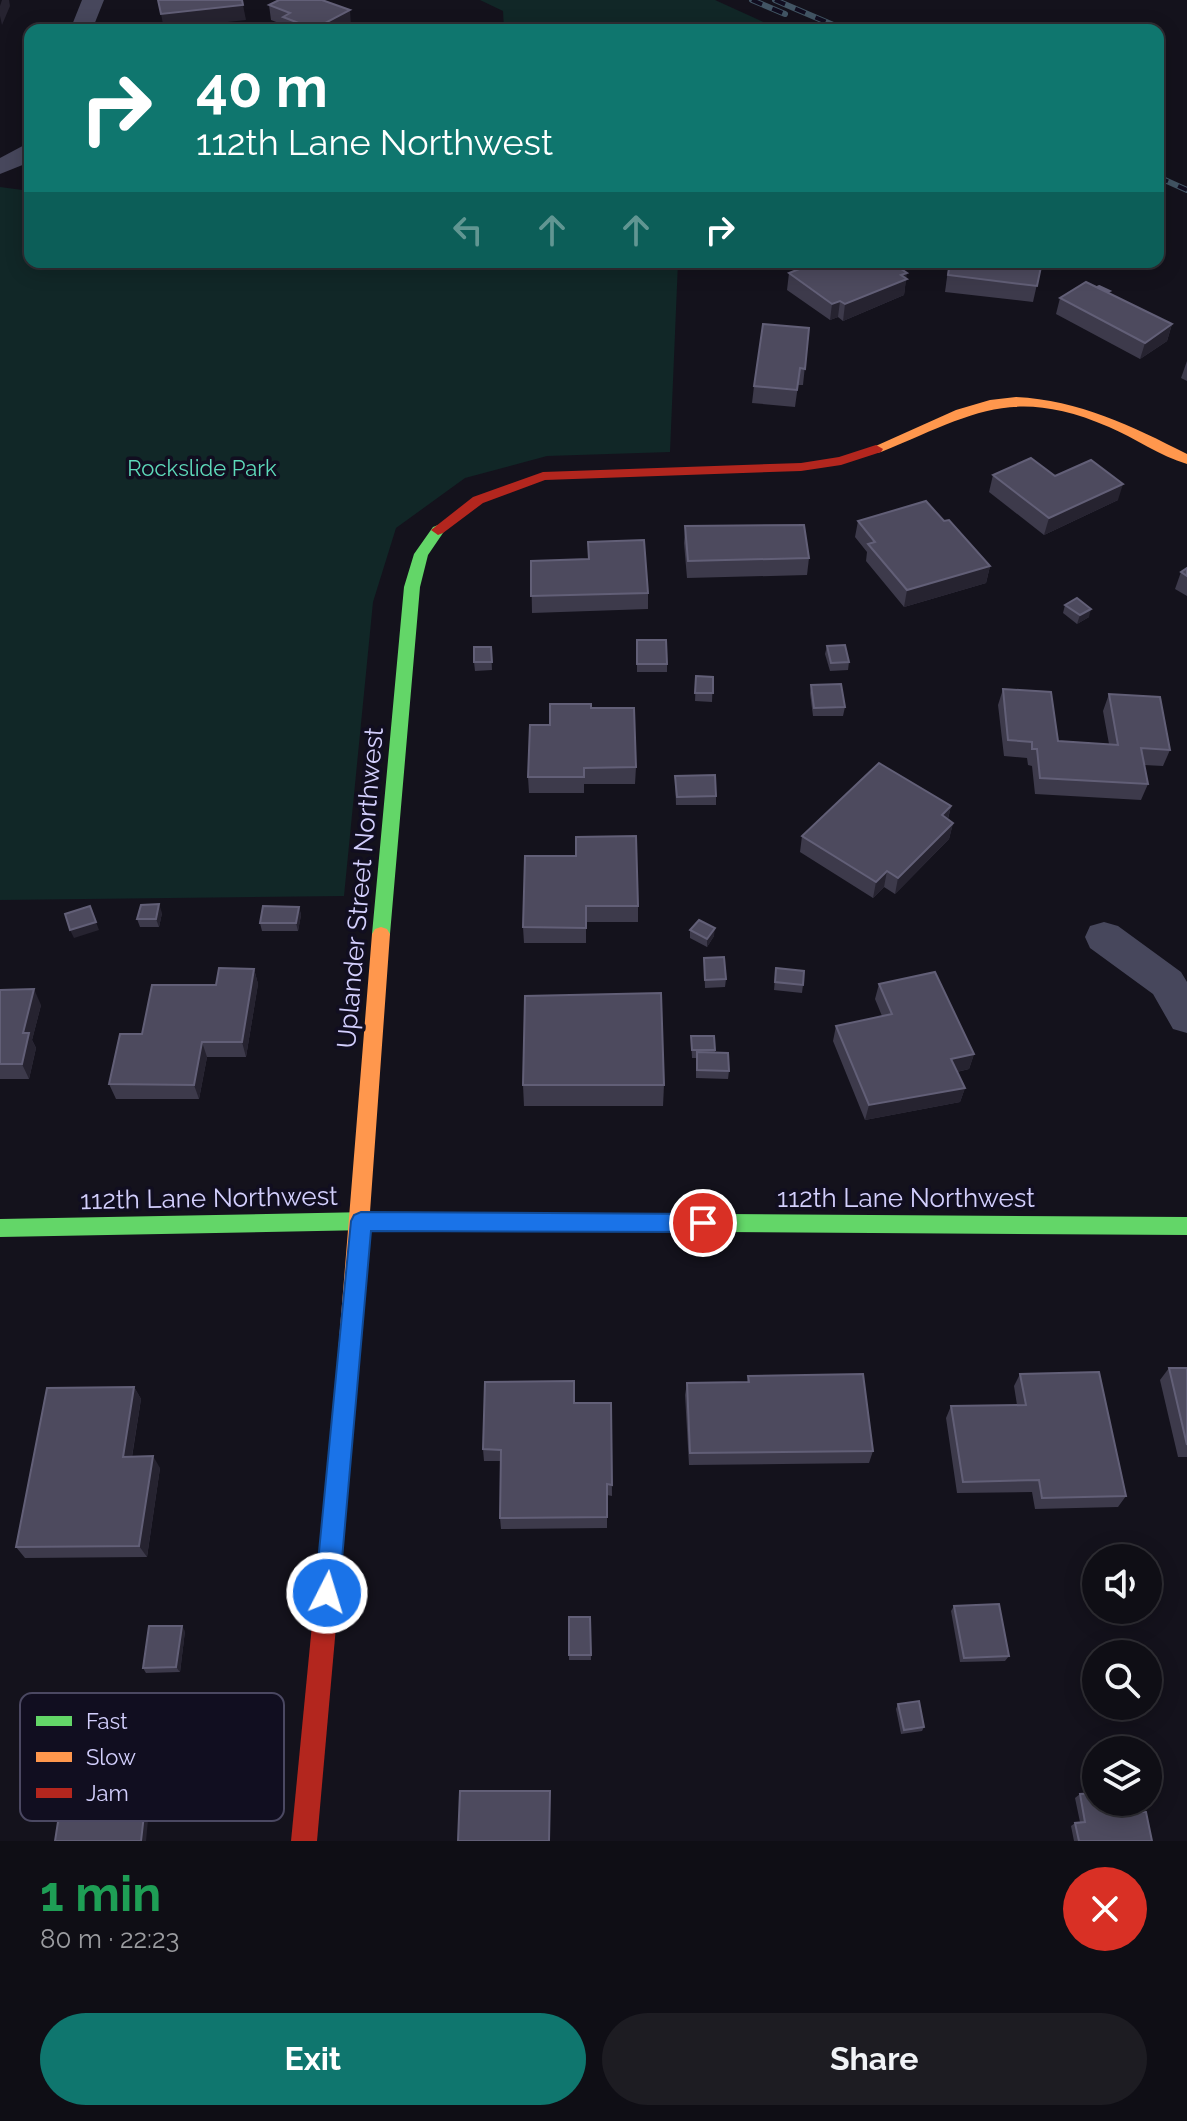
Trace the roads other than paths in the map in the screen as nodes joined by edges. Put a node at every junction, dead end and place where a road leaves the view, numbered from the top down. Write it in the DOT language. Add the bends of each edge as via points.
graph roads {
  1 [pos="93,0"];
  2 [pos="83,24"];
  3 [pos="24,153"];
  4 [pos="1,167"];
  5 [pos="1187,460"];
  6 [pos="1104,937"];
  7 [pos="1187,1017"];
  8 [pos="361,1221"];
  9 [pos="1187,1226"];
  10 [pos="0,1228"];
  11 [pos="304,1841"];
  1 -- 2 [label="street"];
  3 -- 4 [label="street"];
  5 -- 8 [label="street, Uplander Street Northwest" via="1081,411 998,402 964,411 884,448 821,465 543,476 475,500 446,521 424,547 412,587"];
  6 -- 7 [label="street" via="1167,983"];
  8 -- 9 [label="street, 112th Lane Northwest"];
  8 -- 10 [label="street, 112th Lane Northwest"];
  8 -- 11 [label="street, Uplander Street Northwest"];
}
